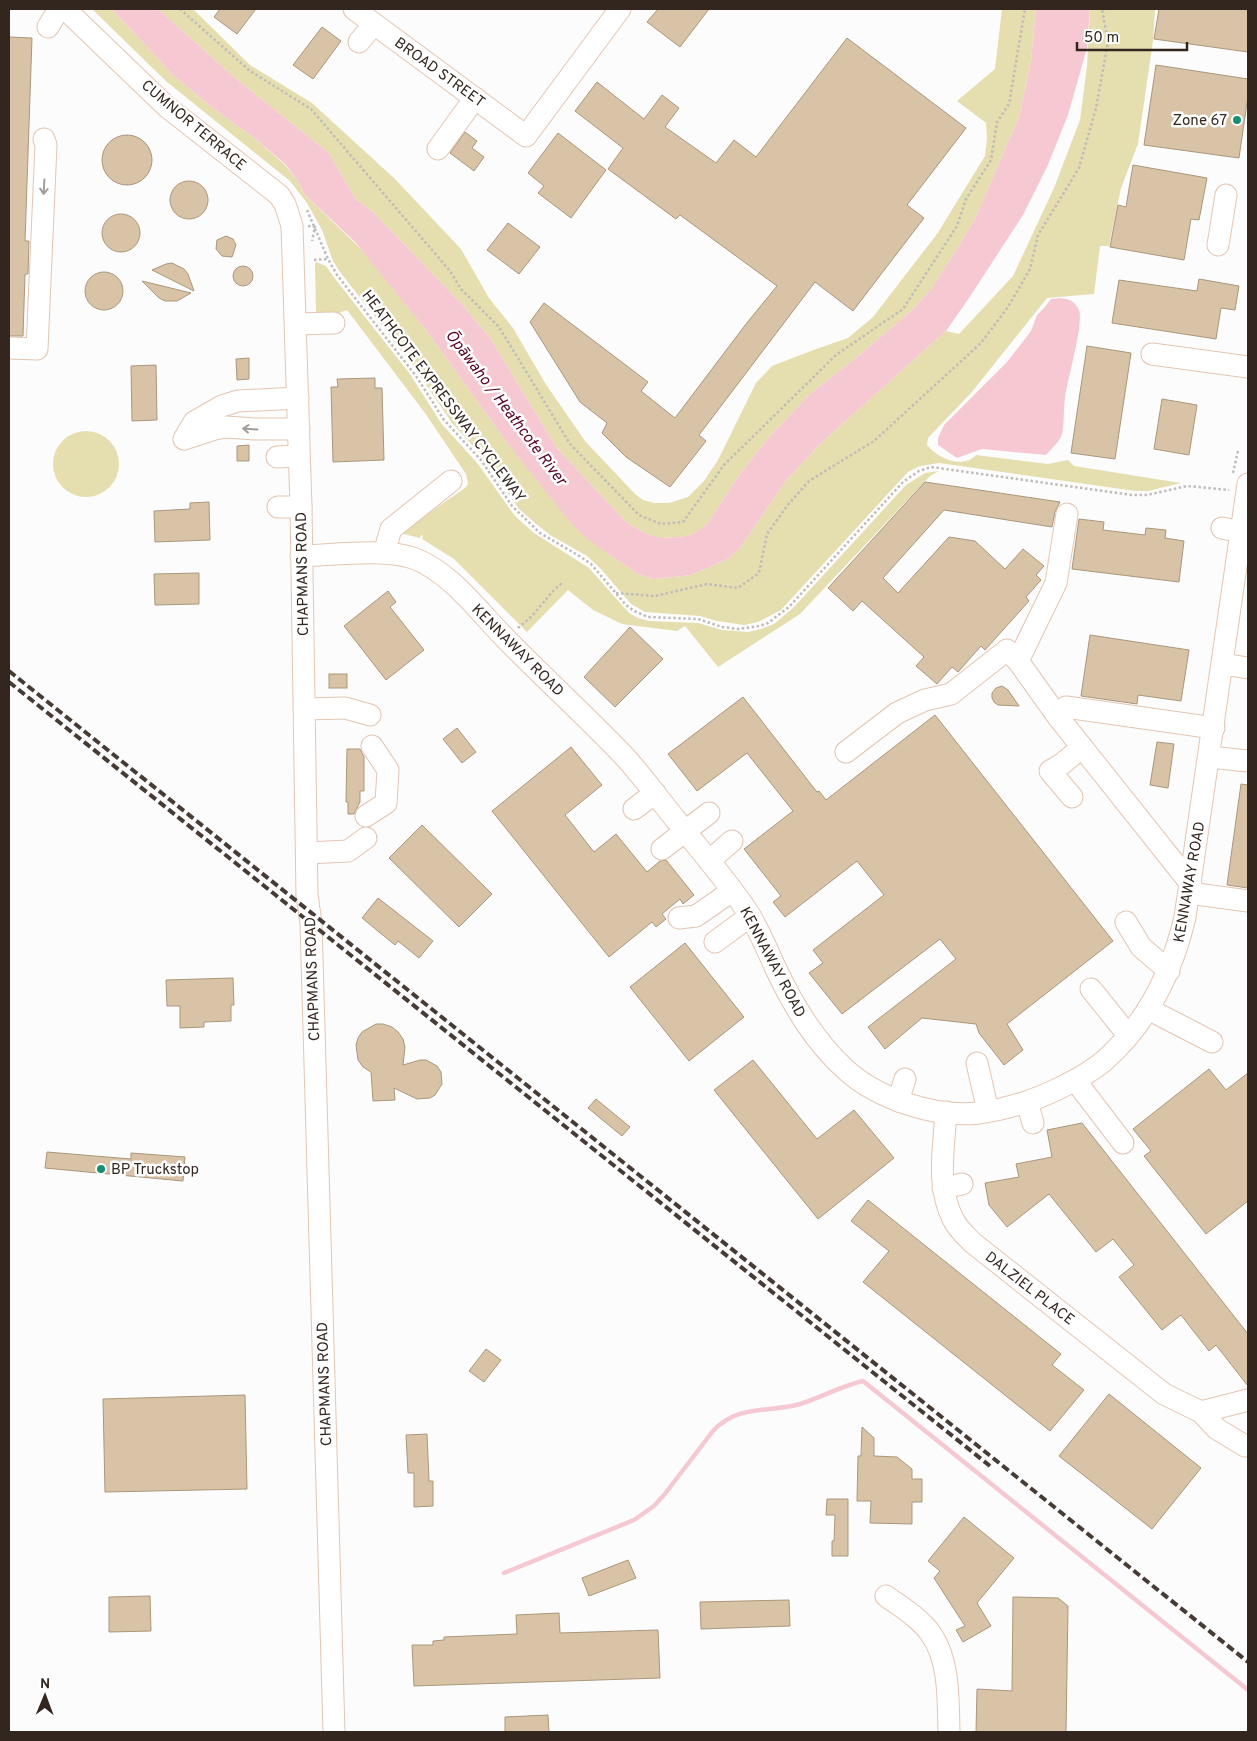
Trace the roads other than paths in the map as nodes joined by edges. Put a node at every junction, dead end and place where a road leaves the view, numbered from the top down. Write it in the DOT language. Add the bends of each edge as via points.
graph roads {
  1 [pos="59,9"];
  2 [pos="65,9"];
  3 [pos="354,9"];
  4 [pos="620,9"];
  5 [pos="374,24"];
  6 [pos="48,27"];
  7 [pos="359,42"];
  8 [pos="475,98"];
  9 [pos="44,139"];
  10 [pos="438,148"];
  11 [pos="1226,195"];
  12 [pos="292,226"];
  13 [pos="1218,245"];
  14 [pos="334,323"];
  15 [pos="296,324"];
  16 [pos="9,348"];
  17 [pos="1152,354"];
  18 [pos="1248,367"];
  19 [pos="298,398"];
  20 [pos="299,429"];
  21 [pos="299,456"];
  22 [pos="277,457"];
  23 [pos="451,481"];
  24 [pos="1241,490"];
  25 [pos="278,507"];
  26 [pos="301,507"];
  27 [pos="1067,514"];
  28 [pos="384,553"];
  29 [pos="301,556"];
  30 [pos="1018,661"];
  31 [pos="1223,664"];
  32 [pos="1248,668"];
  33 [pos="1065,704"];
  34 [pos="305,709"];
  35 [pos="370,715"];
  36 [pos="1214,728"];
  37 [pos="372,746"];
  38 [pos="1082,747"];
  39 [pos="846,752"];
  40 [pos="1209,757"];
  41 [pos="1248,761"];
  42 [pos="654,793"];
  43 [pos="1072,797"];
  44 [pos="634,809"];
  45 [pos="709,813"];
  46 [pos="366,816"];
  47 [pos="685,831"];
  48 [pos="366,838"];
  49 [pos="732,840"];
  50 [pos="662,849"];
  51 [pos="308,853"];
  52 [pos="709,861"];
  53 [pos="1190,888"];
  54 [pos="732,891"];
  55 [pos="1248,901"];
  56 [pos="750,916"];
  57 [pos="679,918"];
  58 [pos="1126,922"];
  59 [pos="715,942"];
  60 [pos="1169,971"];
  61 [pos="1090,989"];
  62 [pos="1148,1009"];
  63 [pos="1128,1035"];
  64 [pos="1212,1042"];
  65 [pos="977,1063"];
  66 [pos="905,1079"];
  67 [pos="1075,1080"];
  68 [pos="898,1101"];
  69 [pos="1027,1102"];
  70 [pos="988,1111"];
  71 [pos="946,1112"];
  72 [pos="1033,1123"];
  73 [pos="1123,1143"];
  74 [pos="1248,1400"];
  75 [pos="1201,1412"];
  76 [pos="1245,1446"];
  77 [pos="886,1596"];
  78 [pos="334,1732"];
  79 [pos="949,1732"];
  1 -- 6 [label="street"];
  2 -- 12 [label="street, CUMNOR TERRACE" via="167,107 279,195"];
  3 -- 5 [label="street, BROAD STREET"];
  4 -- 8 [label="street, BROAD STREET" via="526,136"];
  5 -- 7 [label="street"];
  5 -- 8 [label="street, BROAD STREET"];
  8 -- 10 [label="street"];
  9 -- 16 [label="street, one-way" via="37,350"];
  11 -- 13 [label="street"];
  12 -- 15 [label="street, CHAPMANS ROAD"];
  14 -- 15 [label="street"];
  15 -- 19 [label="street, CHAPMANS ROAD"];
  17 -- 18 [label="street"];
  19 -- 20 [label="street, CHAPMANS ROAD"];
  20 -- 19 [label="street, one-way" via="215,428 184,440 194,422 222,406 247,400"];
  20 -- 21 [label="street, CHAPMANS ROAD"];
  21 -- 22 [label="street"];
  21 -- 26 [label="street, CHAPMANS ROAD"];
  23 -- 28 [label="street" via="391,529"];
  24 -- 31 [label="street, KENNAWAY ROAD" via="1232,530"];
  25 -- 26 [label="street"];
  26 -- 29 [label="street, CHAPMANS ROAD"];
  27 -- 30 [label="street" via="1056,582"];
  28 -- 29 [label="street, KENNAWAY ROAD"];
  28 -- 42 [label="street, KENNAWAY ROAD" via="416,559 452,583 627,759"];
  29 -- 34 [label="street, CHAPMANS ROAD"];
  30 -- 33 [label="street"];
  30 -- 39 [label="street" via="1006,650 951,694 925,700 896,713"];
  31 -- 32 [label="street"];
  31 -- 36 [label="street, KENNAWAY ROAD"];
  33 -- 36 [label="street"];
  33 -- 38 [label="street"];
  34 -- 35 [label="street" via="345,708"];
  34 -- 51 [label="street, CHAPMANS ROAD"];
  36 -- 40 [label="street, KENNAWAY ROAD"];
  37 -- 46 [label="street" via="388,770 386,803"];
  38 -- 43 [label="street" via="1050,771"];
  38 -- 53 [label="street"];
  40 -- 41 [label="street"];
  40 -- 53 [label="street, KENNAWAY ROAD"];
  42 -- 44 [label="street"];
  42 -- 47 [label="street, KENNAWAY ROAD"];
  45 -- 47 [label="street"];
  47 -- 50 [label="street"];
  47 -- 52 [label="street, KENNAWAY ROAD"];
  48 -- 51 [label="street" via="348,851"];
  49 -- 52 [label="street"];
  51 -- 78 [label="street, CHAPMANS ROAD"];
  52 -- 54 [label="street, KENNAWAY ROAD"];
  53 -- 55 [label="street"];
  53 -- 60 [label="street, KENNAWAY ROAD" via="1178,948"];
  54 -- 56 [label="street, KENNAWAY ROAD"];
  54 -- 57 [label="street" via="696,916"];
  56 -- 59 [label="street"];
  56 -- 68 [label="street, KENNAWAY ROAD" via="799,1014 823,1046 848,1072 874,1090"];
  58 -- 60 [label="street" via="1141,947"];
  60 -- 62 [label="street, KENNAWAY ROAD"];
  61 -- 63 [label="street"];
  62 -- 63 [label="street, KENNAWAY ROAD"];
  62 -- 64 [label="street"];
  63 -- 67 [label="street, KENNAWAY ROAD" via="1103,1061"];
  65 -- 70 [label="street"];
  66 -- 68 [label="street"];
  67 -- 69 [label="street, KENNAWAY ROAD"];
  67 -- 73 [label="street"];
  68 -- 71 [label="street, KENNAWAY ROAD"];
  69 -- 70 [label="street, KENNAWAY ROAD"];
  69 -- 72 [label="street"];
  70 -- 71 [label="street, KENNAWAY ROAD"];
  71 -- 75 [label="street, DALZIEL PLACE" via="942,1167 953,1186 953,1219 961,1231 973,1243 1005,1257 1078,1316 1164,1394"];
  74 -- 75 [label="street"];
  75 -- 76 [label="street, DALZIEL PLACE" via="1217,1429"];
  77 -- 79 [label="street" via="922,1623 937,1644 947,1688"];
}
